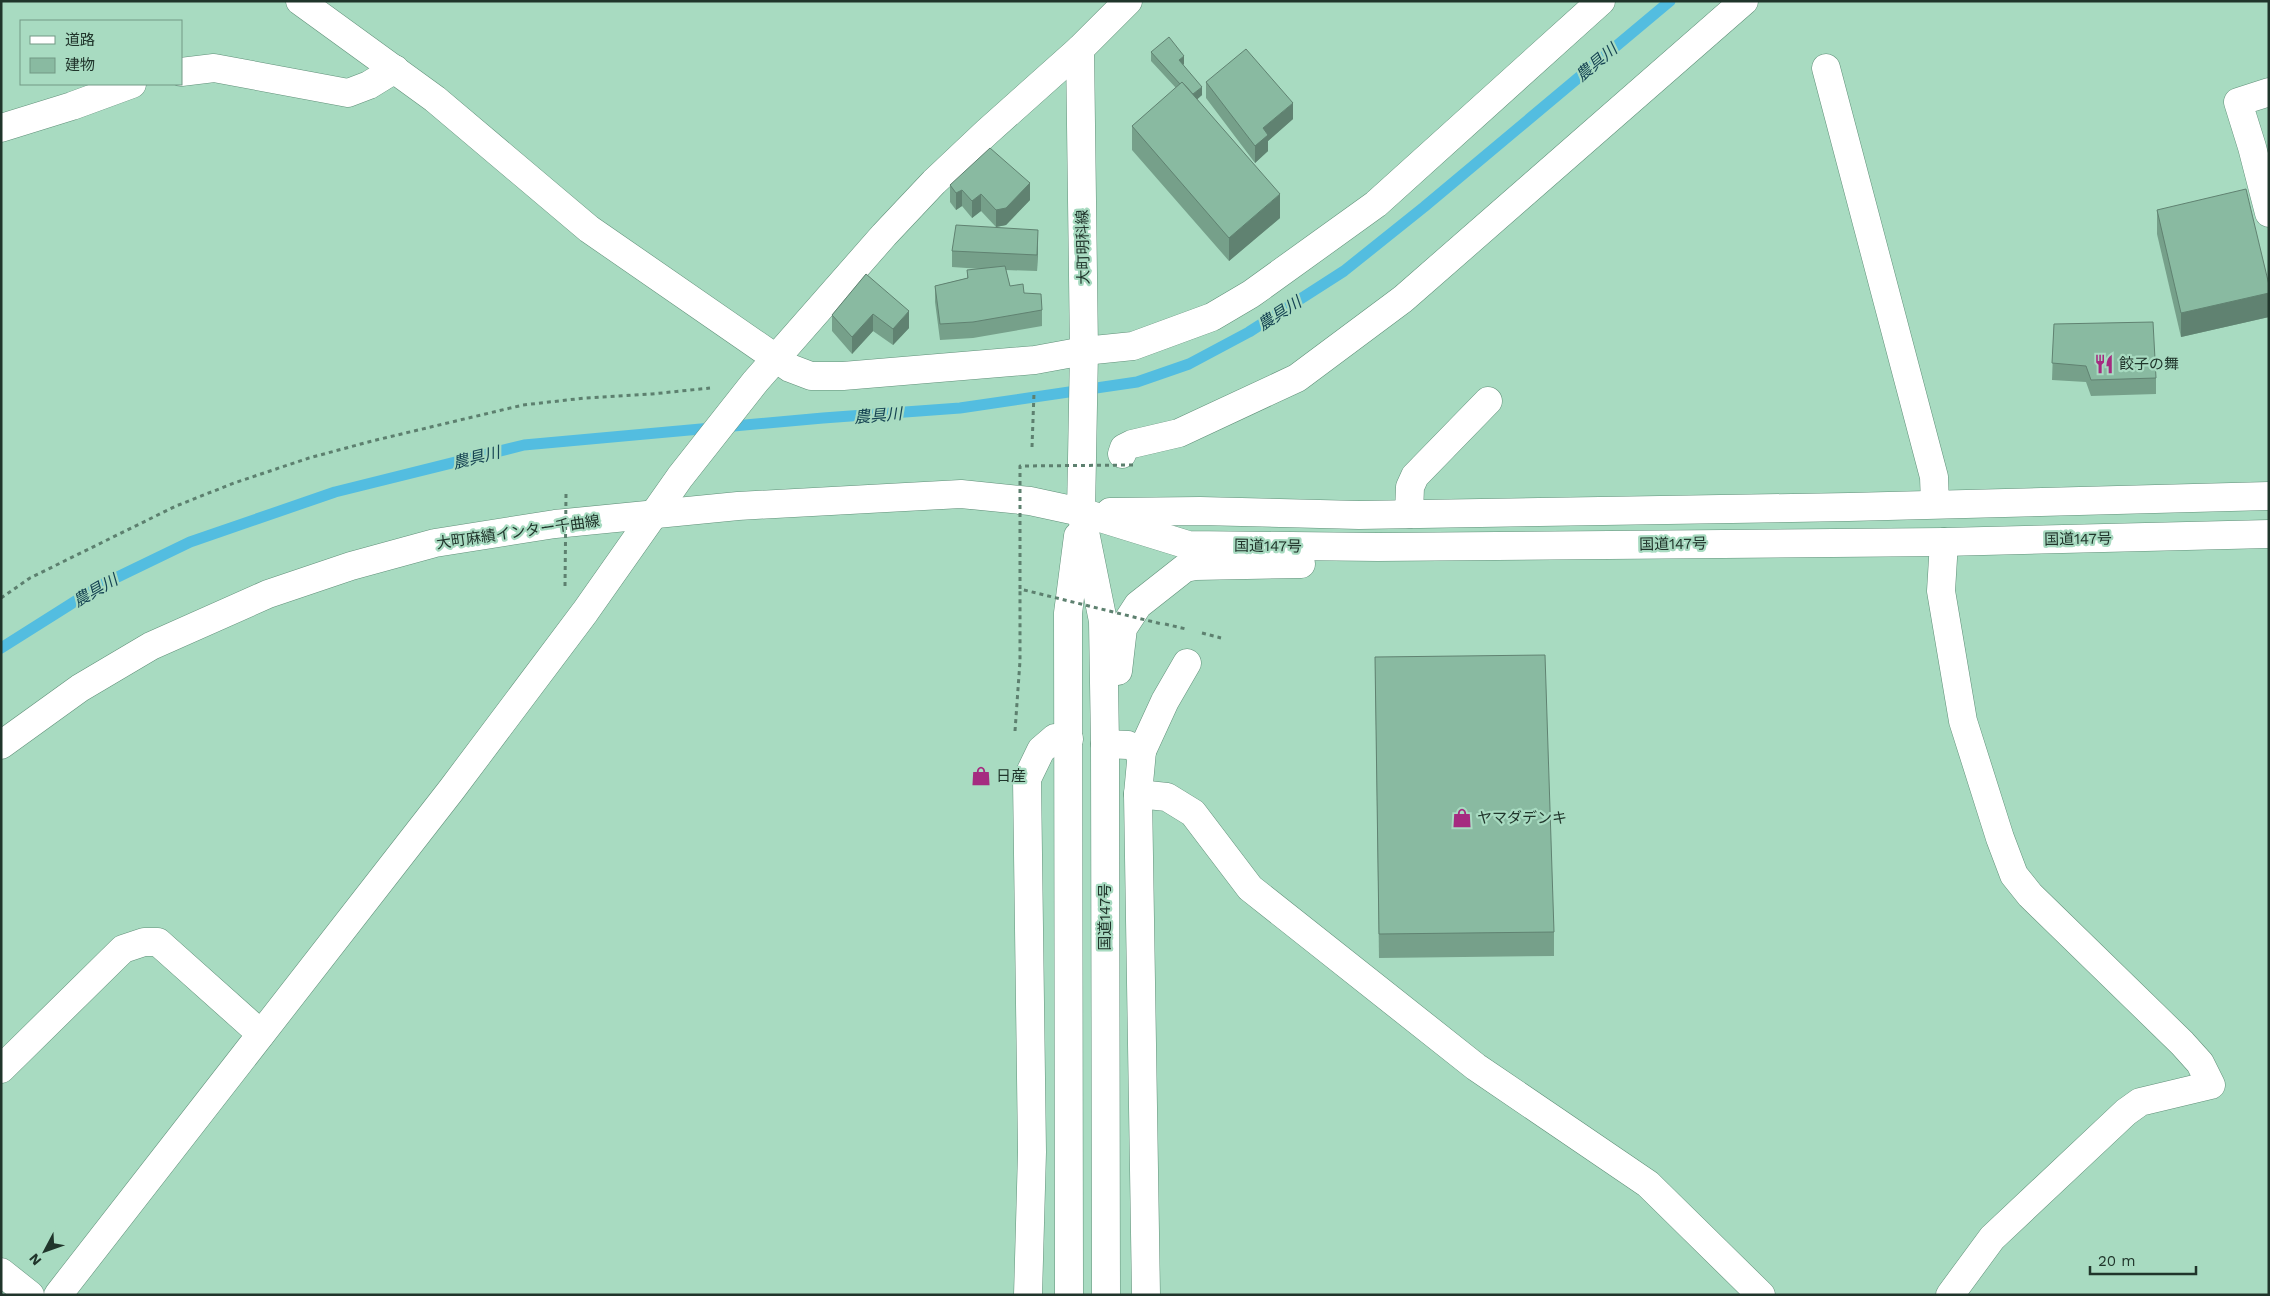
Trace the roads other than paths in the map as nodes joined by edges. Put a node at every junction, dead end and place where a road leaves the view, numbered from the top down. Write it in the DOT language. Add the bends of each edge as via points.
graph roads {
  1 [pos="300,1"];
  2 [pos="1128,1"];
  3 [pos="1600,1"];
  4 [pos="1744,1"];
  5 [pos="1080,49"];
  6 [pos="1826,68"];
  7 [pos="395,69"];
  8 [pos="182,72"];
  9 [pos="129,85"];
  10 [pos="2269,92"];
  11 [pos="1,128"];
  12 [pos="2269,213"];
  13 [pos="775,358"];
  14 [pos="1084,358"];
  15 [pos="1488,401"];
  16 [pos="1128,460"];
  17 [pos="2269,496"];
  18 [pos="1935,504"];
  19 [pos="1081,512"];
  20 [pos="1409,514"];
  21 [pos="654,515"];
  22 [pos="2269,534"];
  23 [pos="1944,542"];
  24 [pos="1378,547"];
  25 [pos="1187,663"];
  26 [pos="1069,740"];
  27 [pos="1106,744"];
  28 [pos="1,745"];
  29 [pos="1142,751"];
  30 [pos="1138,794"];
  31 [pos="261,1034"];
  32 [pos="1,1069"];
  33 [pos="1,1272"];
  34 [pos="30,1295"];
  35 [pos="58,1295"];
  36 [pos="1028,1295"];
  37 [pos="1069,1295"];
  38 [pos="1106,1295"];
  39 [pos="1146,1295"];
  40 [pos="1761,1295"];
  41 [pos="1950,1295"];
  1 -- 7 [label="main road"];
  2 -- 5 [label="main road"];
  3 -- 14 [label="main road" via="1376,204 1252,294 1212,317 1172,333"];
  4 -- 16 [label="main road" via="1403,299 1297,378 1179,432 1132,444 1124,448"];
  5 -- 13 [label="main road" via="934,182"];
  5 -- 14 [label="main road, 大町明科線"];
  6 -- 18 [label="main road" via="1934,477"];
  7 -- 8 [label="main road" via="369,85 348,92 214,68"];
  7 -- 13 [label="main road" via="443,105 589,229"];
  9 -- 11 [label="main road"];
  10 -- 12 [label="main road" via="2238,102"];
  13 -- 14 [label="main road" via="811,376 843,376"];
  13 -- 21 [label="main road"];
  14 -- 19 [label="main road, 大町明科線"];
  15 -- 20 [label="main road" via="1415,476 1410,487"];
  17 -- 18 [label="main road"];
  18 -- 20 [label="main road"];
  19 -- 20 [label="main road"];
  19 -- 21 [label="main road, 大町麻績インター千曲線" via="1030,500 961,494 738,506"];
  19 -- 24 [label="main road, 国道147号" via="1188,545"];
  19 -- 26 [label="main road" via="1068,613"];
  19 -- 27 [label="main road, 国道147号" via="1103,621"];
  21 -- 28 [label="main road, 大町麻績インター千曲線" via="555,524 435,543 351,566 268,594 151,646 80,688"];
  21 -- 31 [label="main road" via="452,789"];
  22 -- 23 [label="main road, 国道147号"];
  23 -- 24 [label="main road, 国道147号"];
  23 -- 41 [label="main road" via="1941,590 1963,721 2014,875 2030,895 2182,1043 2200,1063 2211,1085 2140,1102 2126,1112 1992,1238"];
  24 -- 27 [label="main road" via="1348,564 1186,568 1138,605 1123,628 1113,721"];
  25 -- 29 [label="main road"];
  26 -- 36 [label="main road" via="1055,738 1041,750 1027,779 1032,1152"];
  26 -- 37 [label="main road"];
  27 -- 29 [label="main road" via="1128,745"];
  27 -- 38 [label="main road, 国道147号"];
  29 -- 30 [label="main road"];
  30 -- 39 [label="main road"];
  30 -- 40 [label="main road" via="1167,797 1193,814 1250,888 1476,1067 1648,1184"];
  31 -- 32 [label="main road" via="158,942 144,942 123,949"];
  31 -- 35 [label="main road"];
  33 -- 34 [label="main road"];
}
